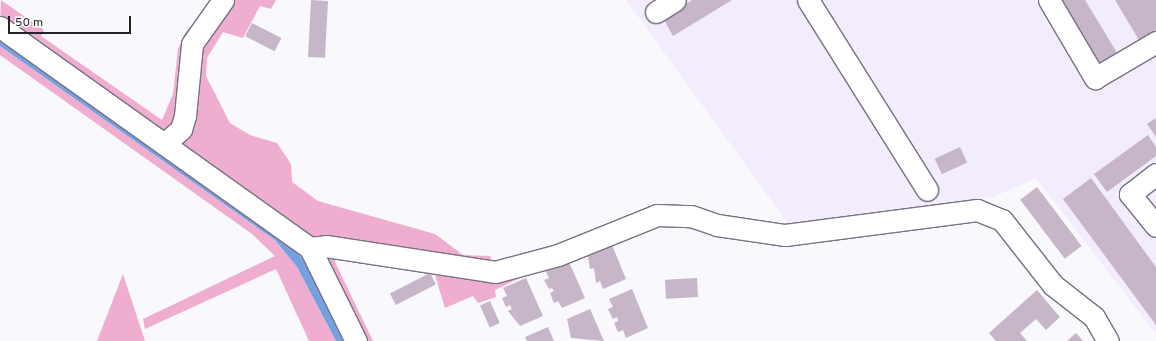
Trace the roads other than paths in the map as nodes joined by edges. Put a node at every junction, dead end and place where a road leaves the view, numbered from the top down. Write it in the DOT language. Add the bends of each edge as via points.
graph roads {
  1 [pos="223,0"];
  2 [pos="675,0"];
  3 [pos="808,0"];
  4 [pos="1049,0"];
  5 [pos="656,12"];
  6 [pos="0,27"];
  7 [pos="1156,42"];
  8 [pos="164,144"];
  9 [pos="1156,174"];
  10 [pos="928,190"];
  11 [pos="1156,226"];
  12 [pos="310,248"];
  13 [pos="356,341"];
  14 [pos="1108,341"];
  1 -- 8 [label="street" via="192,44 185,116 181,129"];
  2 -- 5 [label="street"];
  3 -- 10 [label="street"];
  4 -- 7 [label="street" via="1096,78"];
  6 -- 8 [label="street"];
  8 -- 12 [label="street"];
  9 -- 11 [label="street" via="1130,194"];
  12 -- 13 [label="street"];
  12 -- 14 [label="street" via="326,246 495,272 558,255 657,215 691,216 717,225 785,234 977,210 1002,220 1053,285 1094,317"];
}
